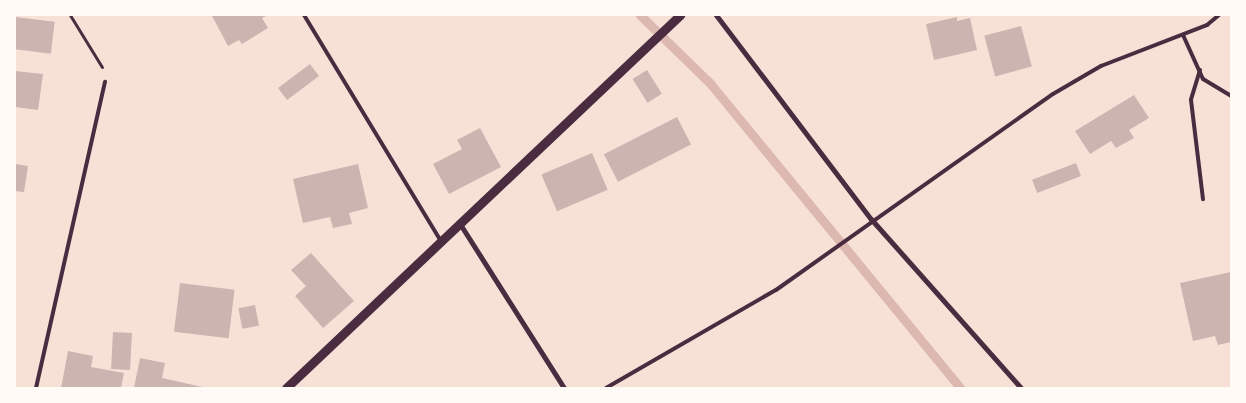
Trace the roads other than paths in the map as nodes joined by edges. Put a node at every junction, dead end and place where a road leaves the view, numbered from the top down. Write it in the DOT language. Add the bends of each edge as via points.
graph roads {
  1 [pos="304,15"];
  2 [pos="716,15"];
  3 [pos="1219,15"];
  4 [pos="676,18"];
  5 [pos="1183,35"];
  6 [pos="1200,70"];
  7 [pos="105,82"];
  8 [pos="1231,96"];
  9 [pos="1202,199"];
  10 [pos="871,219"];
  11 [pos="460,224"];
  12 [pos="442,242"];
  13 [pos="36,388"];
  14 [pos="286,388"];
  15 [pos="564,388"];
  16 [pos="606,388"];
  17 [pos="1021,388"];
  1 -- 12 [label="lane"];
  2 -- 10 [label="street"];
  3 -- 5 [label="lane"];
  4 -- 11 [label="street"];
  5 -- 6 [label="lane"];
  5 -- 10 [label="lane" via="1139,49 1053,94"];
  6 -- 8 [label="lane" via="1204,79"];
  6 -- 9 [label="lane" via="1190,100"];
  7 -- 13 [label="lane"];
  10 -- 16 [label="lane" via="776,290"];
  10 -- 17 [label="street"];
  11 -- 12 [label="street"];
  11 -- 15 [label="street"];
  12 -- 14 [label="street"];
}
